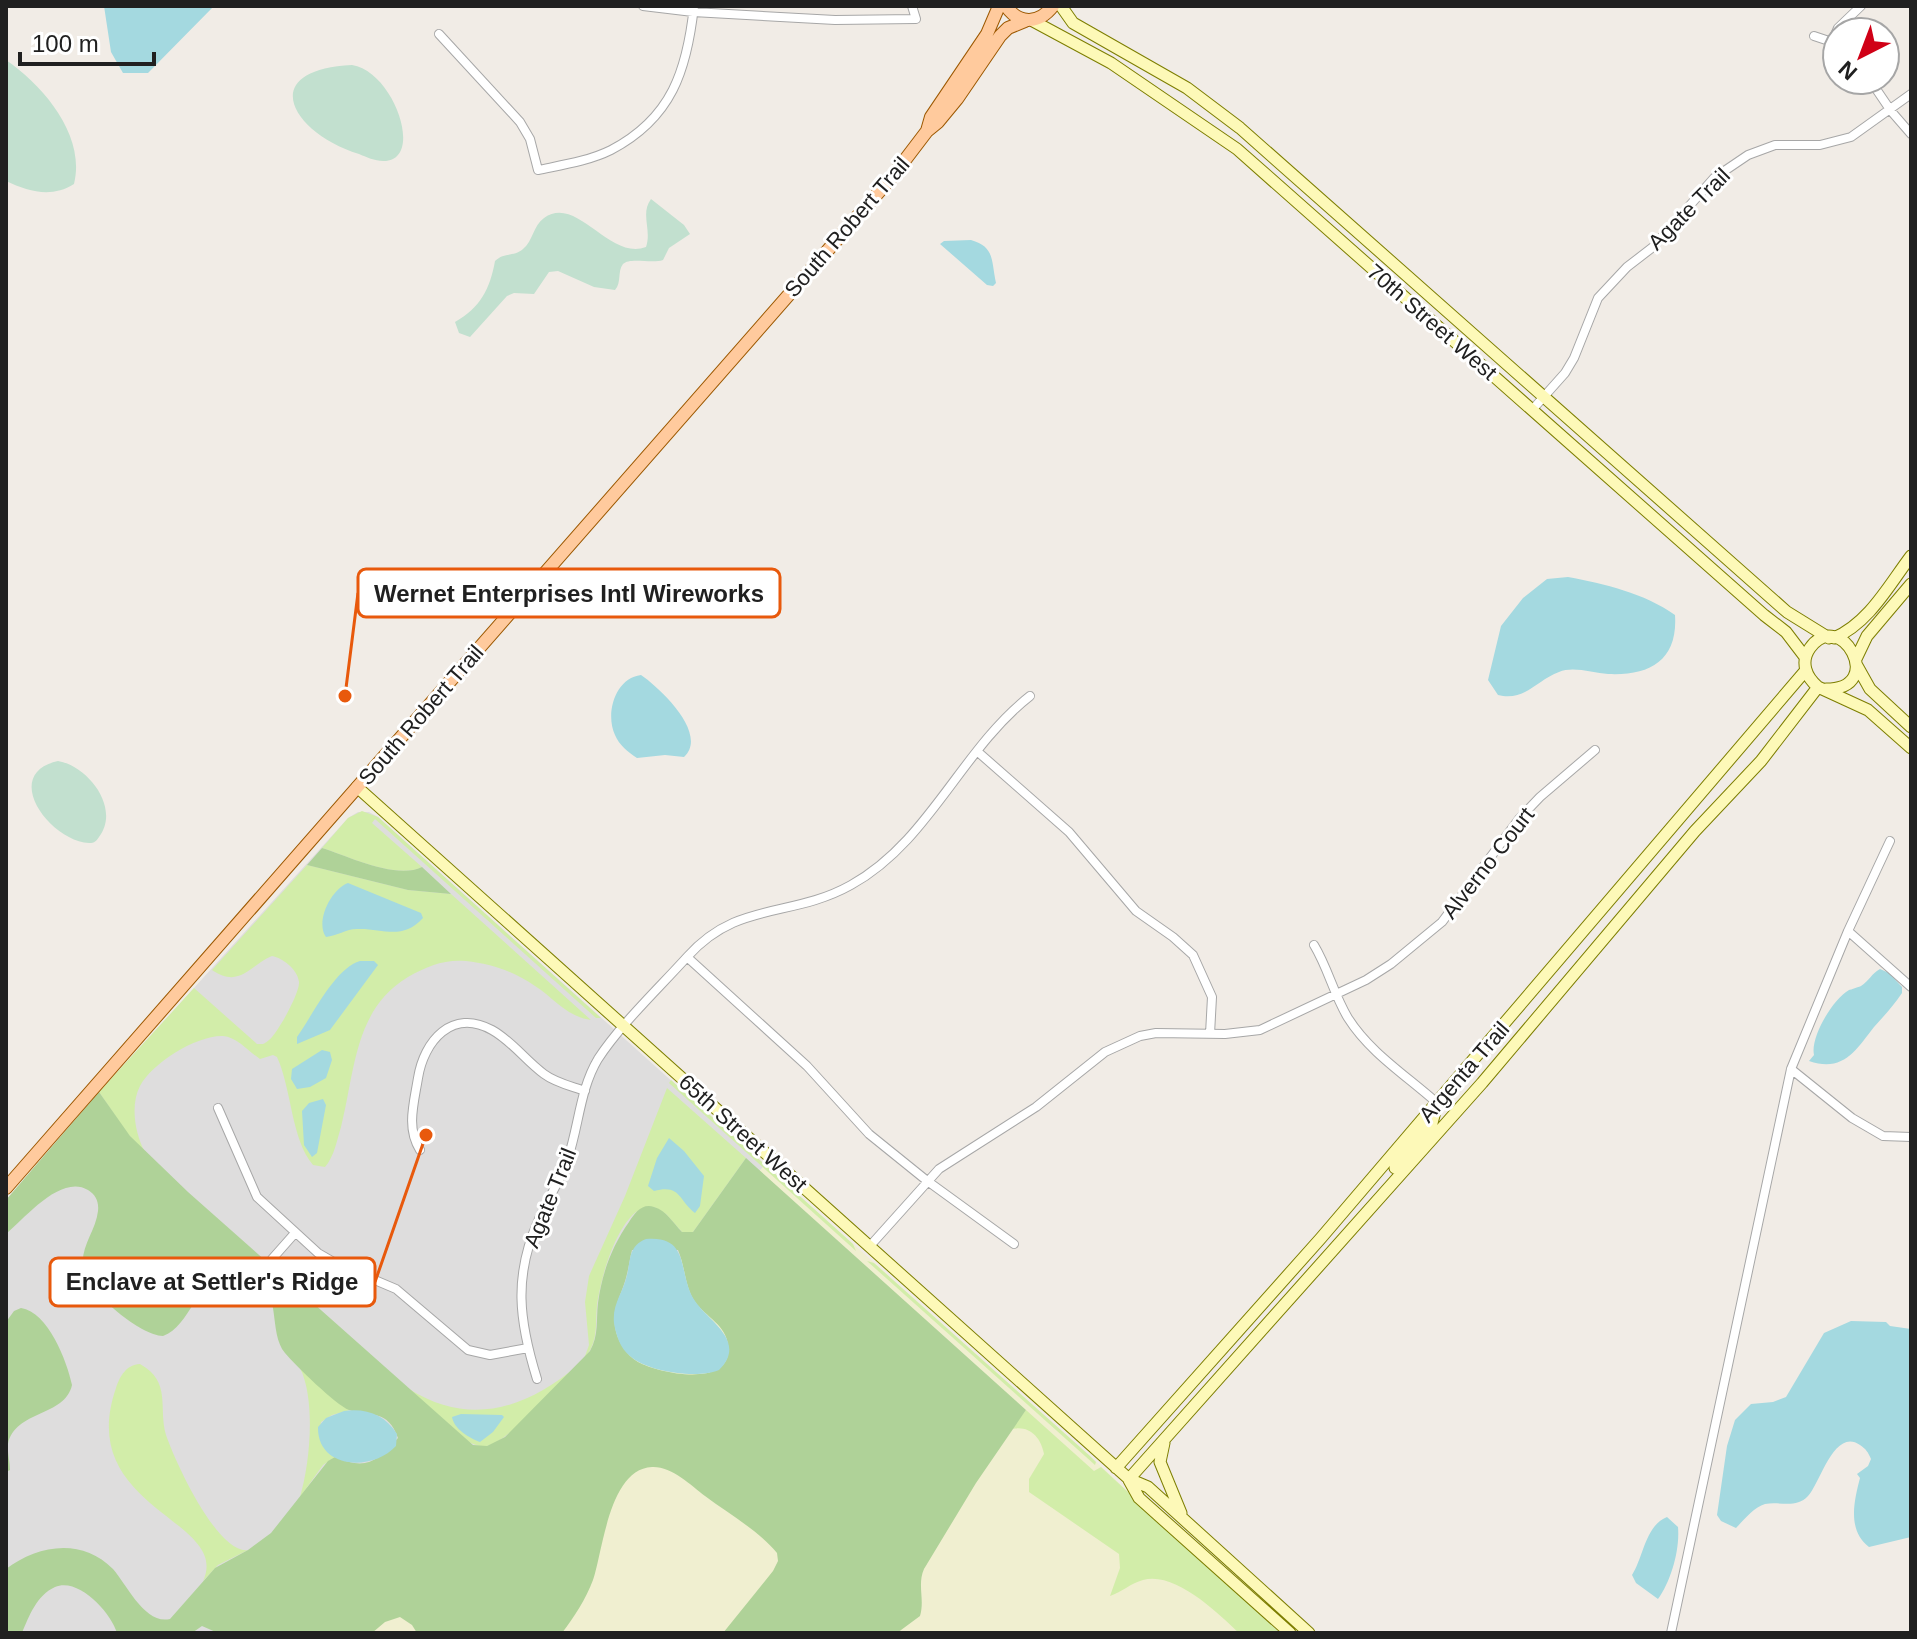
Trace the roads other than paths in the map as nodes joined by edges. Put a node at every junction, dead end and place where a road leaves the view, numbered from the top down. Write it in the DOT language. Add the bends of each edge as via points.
graph roads {
  1 [pos="643,6"];
  2 [pos="912,6"];
  3 [pos="999,6"];
  4 [pos="1006,6"];
  5 [pos="1053,6"];
  6 [pos="1061,6"];
  7 [pos="694,9"];
  8 [pos="758,11"];
  9 [pos="1029,21"];
  10 [pos="439,34"];
  11 [pos="1814,36"];
  12 [pos="1821,39"];
  13 [pos="1911,94"];
  14 [pos="1881,96"];
  15 [pos="1891,111"];
  16 [pos="927,131"];
  17 [pos="1911,134"];
  18 [pos="1545,396"];
  19 [pos="1532,410"];
  20 [pos="1911,556"];
  21 [pos="1911,584"];
  22 [pos="1832,638"];
  23 [pos="1805,657"];
  24 [pos="1856,662"];
  25 [pos="1806,670"];
  26 [pos="1822,688"];
  27 [pos="1030,696"];
  28 [pos="1911,727"];
  29 [pos="1911,748"];
  30 [pos="1595,750"];
  31 [pos="978,752"];
  32 [pos="357,787"];
  33 [pos="1890,841"];
  34 [pos="1848,931"];
  35 [pos="1314,945"];
  36 [pos="687,957"];
  37 [pos="1911,987"];
  38 [pos="1336,994"];
  39 [pos="625,1027"];
  40 [pos="1210,1034"];
  41 [pos="1791,1069"];
  42 [pos="585,1091"];
  43 [pos="1437,1103"];
  44 [pos="218,1108"];
  45 [pos="1911,1137"];
  46 [pos="420,1150"];
  47 [pos="926,1180"];
  48 [pos="6,1188"];
  49 [pos="1361,1218"];
  50 [pos="295,1233"];
  51 [pos="1014,1244"];
  52 [pos="869,1247"];
  53 [pos="272,1259"];
  54 [pos="528,1348"];
  55 [pos="537,1379"];
  56 [pos="1168,1437"];
  57 [pos="1116,1468"];
  58 [pos="1129,1479"];
  59 [pos="1185,1521"];
  60 [pos="1290,1633"];
  61 [pos="1309,1633"];
  62 [pos="1671,1633"];
  1 -- 7 [label="street"];
  2 -- 8 [label="street" via="916,19 835,20"];
  3 -- 16 [label="main road, South Robert Trail"];
  4 -- 9 [label="main road"];
  5 -- 9 [label="main road, South Robert Trail" via="1042,18"];
  6 -- 18 [label="street, 70th Street West" via="1073,23 1187,88 1240,128"];
  7 -- 8 [label="street"];
  7 -- 10 [label="street" via="682,73 657,113 610,150 538,170 520,122"];
  9 -- 16 [label="main road, South Robert Trail" via="1000,36 957,99"];
  9 -- 19 [label="street, 70th Street West" via="1111,63 1237,149"];
  11 -- 12 [label="street"];
  13 -- 15 [label="street, Agate Trail"];
  14 -- 15 [label="street"];
  15 -- 17 [label="street"];
  15 -- 18 [label="street, Agate Trail" via="1851,137 1820,145 1775,145 1748,155 1714,178 1653,247 1598,298 1574,358"];
  16 -- 32 [label="main road, South Robert Trail" via="864,210"];
  18 -- 19 [label="street, Agate Trail"];
  18 -- 22 [label="street, 70th Street West" via="1793,617"];
  19 -- 23 [label="street, 70th Street West" via="1779,626"];
  20 -- 22 [label="street" via="1862,621"];
  21 -- 24 [label="street" via="1867,636"];
  22 -- 23 [label="street" via="1815,642"];
  22 -- 24 [label="street" via="1848,644"];
  23 -- 25 [label="street"];
  24 -- 26 [label="street" via="1849,682"];
  24 -- 28 [label="street" via="1870,689"];
  25 -- 26 [label="street"];
  25 -- 43 [label="street, Argenta Trail"];
  26 -- 29 [label="street" via="1868,710"];
  26 -- 49 [label="street, Argenta Trail"];
  27 -- 31 [label="street, Agate Trail" via="999,723"];
  30 -- 38 [label="street, Alverno Court" via="1529,809 1451,912 1424,939 1379,972"];
  31 -- 36 [label="street, Agate Trail" via="903,845 866,876 831,895 728,923"];
  31 -- 40 [label="street" via="1069,832 1136,911 1193,955 1212,997"];
  32 -- 39 [label="street, 65th Street West"];
  32 -- 48 [label="main road, South Robert Trail"];
  33 -- 34 [label="street"];
  34 -- 37 [label="street"];
  34 -- 41 [label="street"];
  35 -- 38 [label="street"];
  36 -- 39 [label="street, Agate Trail"];
  36 -- 47 [label="street" via="807,1066 869,1134"];
  38 -- 40 [label="street, Alverno Court" via="1260,1030"];
  38 -- 43 [label="street" via="1364,1039"];
  39 -- 42 [label="street, Agate Trail" via="599,1058"];
  39 -- 52 [label="street, 65th Street West"];
  40 -- 47 [label="street, Alverno Court" via="1140,1036 1105,1052 1036,1107"];
  41 -- 45 [label="street" via="1883,1136"];
  41 -- 62 [label="street"];
  42 -- 46 [label="street" via="548,1077 487,1027 451,1027 431,1041 422,1060 411,1125"];
  42 -- 54 [label="street, Agate Trail" via="565,1167 539,1218 524,1265 520,1310"];
  43 -- 49 [label="street" via="1432,1123"];
  43 -- 57 [label="street, Argenta Trail"];
  44 -- 50 [label="street" via="252,1190"];
  47 -- 51 [label="street"];
  47 -- 52 [label="street, Alverno Court"];
  49 -- 56 [label="street, Argenta Trail"];
  50 -- 53 [label="street"];
  50 -- 54 [label="street" via="328,1260 396,1289 468,1350 490,1355"];
  52 -- 57 [label="street, 65th Street West"];
  54 -- 55 [label="street, Agate Trail"];
  56 -- 58 [label="street, Argenta Trail"];
  56 -- 59 [label="street" via="1160,1460"];
  57 -- 58 [label="street, 65th Street West"];
  58 -- 59 [label="street, 65th Street West" via="1148,1487"];
  58 -- 60 [label="street, 65th Street West" via="1139,1498"];
  59 -- 61 [label="street, 65th Street West"];
}
